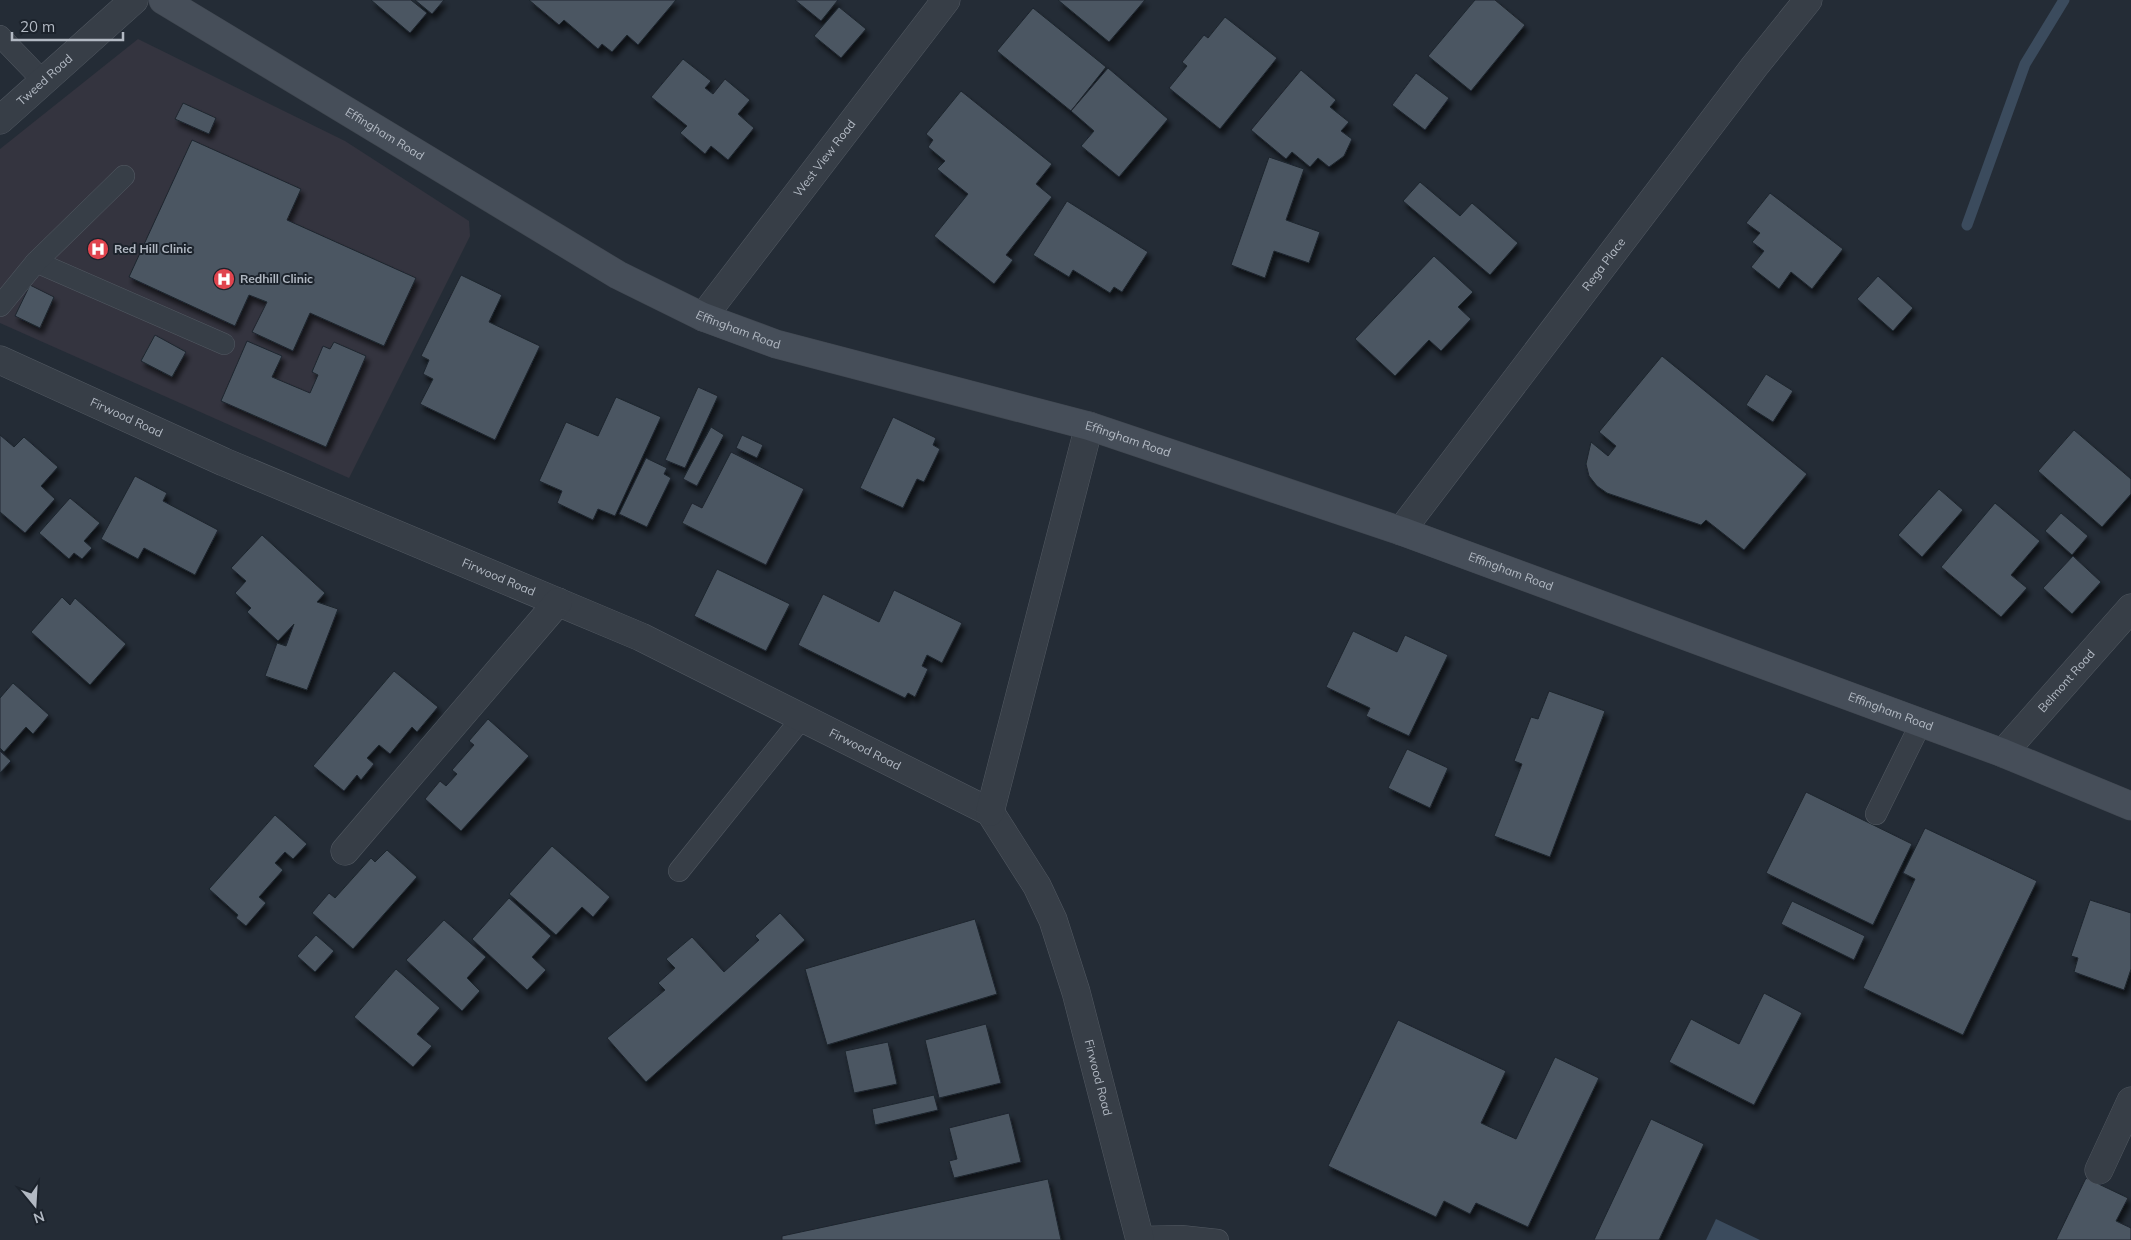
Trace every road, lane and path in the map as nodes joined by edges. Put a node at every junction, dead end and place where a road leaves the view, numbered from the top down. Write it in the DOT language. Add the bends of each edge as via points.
graph roads {
  1 [pos="134,0"];
  2 [pos="163,0"];
  3 [pos="946,0"];
  4 [pos="1808,0"];
  5 [pos="0,36"];
  6 [pos="44,82"];
  7 [pos="0,120"];
  8 [pos="124,176"];
  9 [pos="36,262"];
  10 [pos="0,306"];
  11 [pos="703,317"];
  12 [pos="224,344"];
  13 [pos="0,360"];
  14 [pos="1089,426"];
  15 [pos="1401,531"];
  16 [pos="558,602"];
  17 [pos="2131,608"];
  18 [pos="802,718"];
  19 [pos="1921,723"];
  20 [pos="2003,753"];
  21 [pos="2131,806"];
  22 [pos="990,812"];
  23 [pos="1876,814"];
  24 [pos="346,851"];
  25 [pos="679,871"];
  26 [pos="2131,1102"];
  27 [pos="2100,1170"];
  28 [pos="1140,1239"];
  29 [pos="1218,1240"];
  1 -- 6 [label="street, Tweed Road"];
  2 -- 11 [label="street, Effingham Road" via="618,275"];
  3 -- 11 [label="street, West View Road"];
  4 -- 15 [label="street, Rega Place"];
  5 -- 6 [label="lane"];
  6 -- 7 [label="street, Tweed Road"];
  8 -- 9 [label="lane"];
  9 -- 10 [label="lane"];
  9 -- 12 [label="lane"];
  11 -- 14 [label="street, Effingham Road" via="776,344"];
  13 -- 16 [label="street, Firwood Road" via="206,454"];
  14 -- 15 [label="street, Effingham Road"];
  14 -- 22 [label="street"];
  15 -- 19 [label="street, Effingham Road"];
  16 -- 18 [label="street, Firwood Road" via="641,637"];
  16 -- 24 [label="street"];
  17 -- 20 [label="street, Belmont Road"];
  18 -- 22 [label="street, Firwood Road"];
  18 -- 25 [label="lane"];
  19 -- 20 [label="street, Effingham Road"];
  19 -- 23 [label="lane"];
  20 -- 21 [label="street, Effingham Road"];
  22 -- 28 [label="street, Firwood Road" via="1053,920 1076,992"];
  26 -- 27 [label="street"];
  28 -- 29 [label="lane" via="1181,1236"];
}
